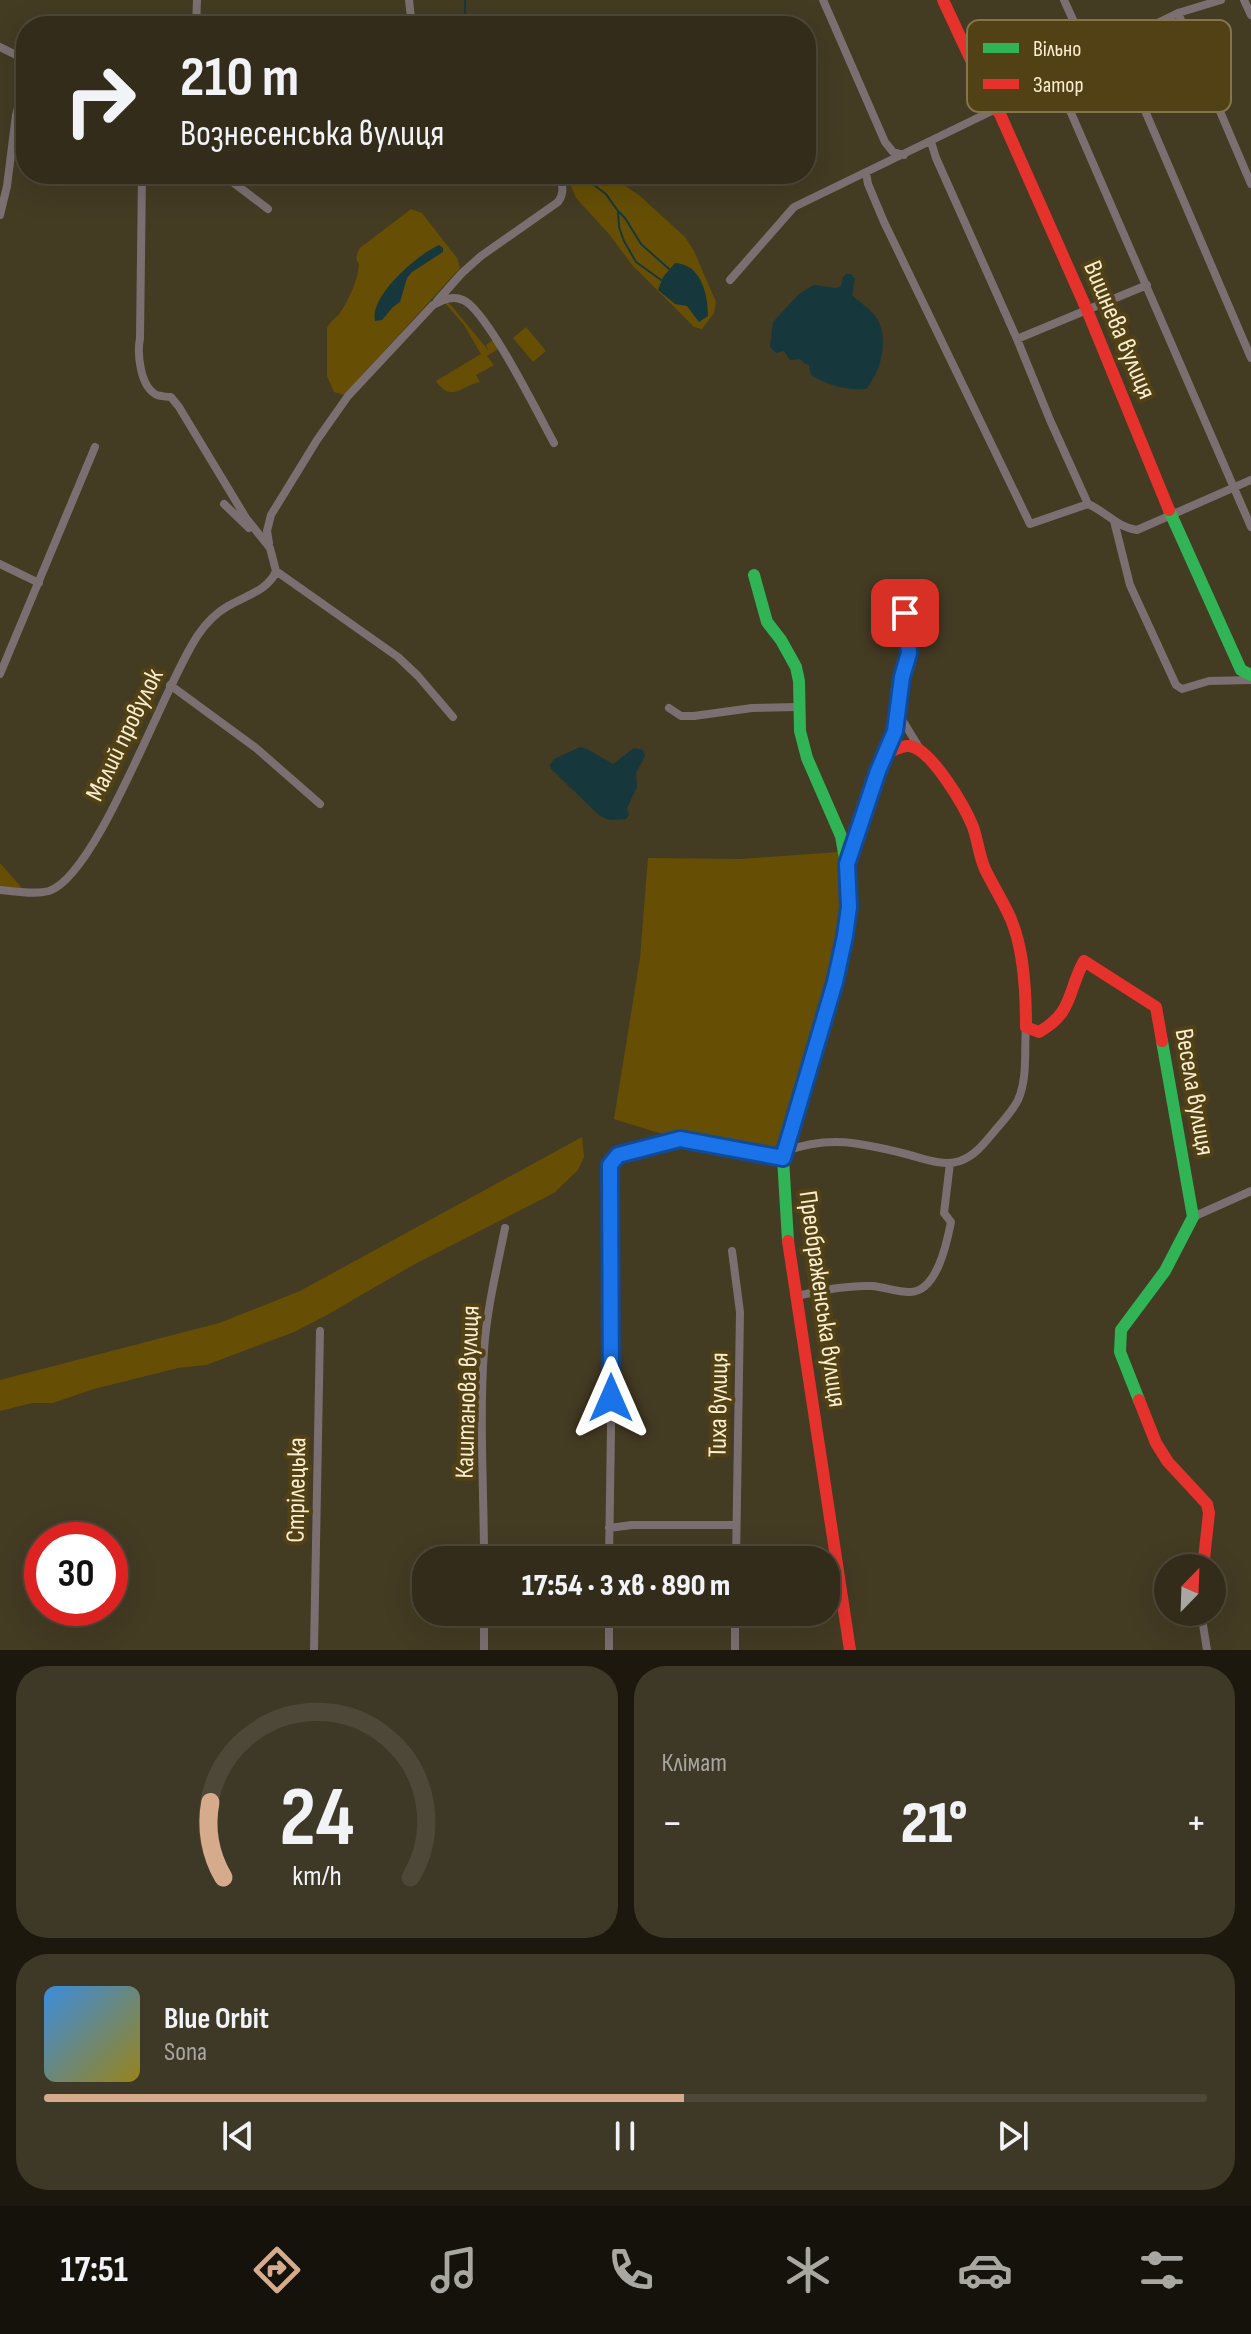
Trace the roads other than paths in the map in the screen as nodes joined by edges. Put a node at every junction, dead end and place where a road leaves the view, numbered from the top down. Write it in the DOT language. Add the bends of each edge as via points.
graph roads {
  1 [pos="823,0"];
  2 [pos="943,0"];
  3 [pos="1064,0"];
  4 [pos="1221,0"];
  5 [pos="1244,0"];
  6 [pos="1178,13"];
  7 [pos="1251,15"];
  8 [pos="1073,20"];
  9 [pos="1164,20"];
  10 [pos="1181,20"];
  11 [pos="967,52"];
  12 [pos="990,112"];
  13 [pos="997,112"];
  14 [pos="1071,112"];
  15 [pos="1146,112"];
  16 [pos="1220,112"];
  17 [pos="16,115"];
  18 [pos="931,142"];
  19 [pos="905,155"];
  20 [pos="866,173"];
  21 [pos="142,184"];
  22 [pos="235,184"];
  23 [pos="561,184"];
  24 [pos="1251,184"];
  25 [pos="268,209"];
  26 [pos="0,215"];
  27 [pos="730,280"];
  28 [pos="1147,285"];
  29 [pos="433,305"];
  30 [pos="1087,310"];
  31 [pos="1017,339"];
  32 [pos="1251,358"];
  33 [pos="554,443"];
  34 [pos="95,447"];
  35 [pos="1251,480"];
  36 [pos="1234,489"];
  37 [pos="224,504"];
  38 [pos="1088,504"];
  39 [pos="1172,516"];
  40 [pos="1114,521"];
  41 [pos="1251,527"];
  42 [pos="270,548"];
  43 [pos="0,564"];
  44 [pos="276,571"];
  45 [pos="754,575"];
  46 [pos="39,583"];
  47 [pos="904,586"];
  48 [pos="0,674"];
  49 [pos="1251,678"];
  50 [pos="170,685"];
  51 [pos="798,707"];
  52 [pos="669,708"];
  53 [pos="898,713"];
  54 [pos="453,717"];
  55 [pos="920,749"];
  56 [pos="887,753"];
  57 [pos="320,804"];
  58 [pos="847,864"];
  59 [pos="0,890"];
  60 [pos="1026,1027"];
  61 [pos="784,1155"];
  62 [pos="950,1163"];
  63 [pos="1251,1191"];
  64 [pos="1193,1217"];
  65 [pos="505,1228"];
  66 [pos="732,1251"];
  67 [pos="797,1296"];
  68 [pos="320,1331"];
  69 [pos="736,1525"];
  70 [pos="609,1528"];
  71 [pos="484,1546"];
  72 [pos="609,1546"];
  73 [pos="736,1546"];
  74 [pos="1205,1554"];
  75 [pos="484,1626"];
  76 [pos="609,1626"];
  77 [pos="735,1626"];
  78 [pos="1203,1626"];
  79 [pos="314,1650"];
  80 [pos="484,1650"];
  81 [pos="609,1650"];
  82 [pos="735,1650"];
  83 [pos="850,1650"];
  84 [pos="1207,1650"];
  1 -- 19 [label="street" via="885,142 893,152"];
  2 -- 11 [label="street, Вишнева вулиця"];
  3 -- 8 [label="street"];
  4 -- 6 [label="street"];
  5 -- 7 [label="street"];
  6 -- 9 [label="street"];
  6 -- 10 [label="street"];
  12 -- 18 [label="street"];
  13 -- 30 [label="street, Вишнева вулиця"];
  14 -- 28 [label="street"];
  15 -- 32 [label="street"];
  16 -- 24 [label="street"];
  17 -- 26 [label="street"];
  18 -- 19 [label="street"];
  18 -- 31 [label="street"];
  19 -- 20 [label="street"];
  20 -- 27 [label="street" via="794,207"];
  20 -- 38 [label="street" via="884,222 1030,524"];
  21 -- 42 [label="street" via="138,362 151,390 171,397 179,407"];
  22 -- 25 [label="street"];
  23 -- 29 [label="street" via="563,196 471,265"];
  28 -- 30 [label="street"];
  28 -- 36 [label="street"];
  29 -- 33 [label="street" via="451,298 472,305"];
  29 -- 42 [label="street" via="348,396 317,440 271,515"];
  30 -- 31 [label="street"];
  30 -- 39 [label="street, Вишнева вулиця"];
  31 -- 38 [label="street"];
  34 -- 46 [label="street"];
  35 -- 36 [label="street"];
  36 -- 39 [label="street"];
  36 -- 41 [label="street"];
  37 -- 42 [label="street"];
  38 -- 40 [label="street"];
  39 -- 40 [label="street" via="1137,530"];
  39 -- 49 [label="street, Вишнева вулиця" via="1241,670"];
  40 -- 49 [label="street" via="1130,585 1176,685 1182,689"];
  42 -- 44 [label="street"];
  43 -- 46 [label="street"];
  44 -- 50 [label="street, Малий провулок" via="265,586 208,621"];
  44 -- 54 [label="street" via="398,657"];
  45 -- 51 [label="street, Преображенська вулиця" via="767,622 796,667"];
  46 -- 48 [label="street"];
  47 -- 53 [label="street, Преображенська вулиця" via="909,653"];
  50 -- 57 [label="street" via="244,738"];
  50 -- 59 [label="street, Малий провулок" via="119,797 71,876 48,891"];
  51 -- 52 [label="street" via="694,716"];
  51 -- 58 [label="street, Преображенська вулиця" via="807,758 841,836"];
  53 -- 55 [label="street"];
  53 -- 56 [label="street, Преображенська вулиця"];
  55 -- 56 [label="street" via="902,746"];
  55 -- 60 [label="street" via="968,818 985,869 1015,928"];
  56 -- 58 [label="street, Преображенська вулиця"];
  58 -- 61 [label="street, Преображенська вулиця" via="845,936"];
  60 -- 62 [label="street" via="1020,1097 983,1145"];
  60 -- 64 [label="street, Весела вулиця" via="1039,1032 1062,1014 1084,961 1156,1007"];
  61 -- 62 [label="street" via="831,1141"];
  61 -- 67 [label="street, Преображенська вулиця" via="787,1233"];
  61 -- 70 [label="street" via="680,1139 618,1155 610,1165"];
  62 -- 67 [label="street" via="944,1213 951,1222 942,1258 918,1291 872,1286"];
  63 -- 64 [label="street"];
  64 -- 74 [label="street" via="1178,1251 1119,1340 1156,1443 1207,1504"];
  65 -- 71 [label="street, Каштанова вулиця" via="484,1348"];
  66 -- 69 [label="street, Тиха вулиця" via="740,1312"];
  67 -- 83 [label="street, Преображенська вулиця"];
  68 -- 79 [label="street, Стрілецька"];
  69 -- 70 [label="street"];
  69 -- 73 [label="street, Тиха вулиця"];
  70 -- 72 [label="street"];
  75 -- 80 [label="street"];
  76 -- 81 [label="street"];
  77 -- 82 [label="street"];
  78 -- 84 [label="street"];
}
